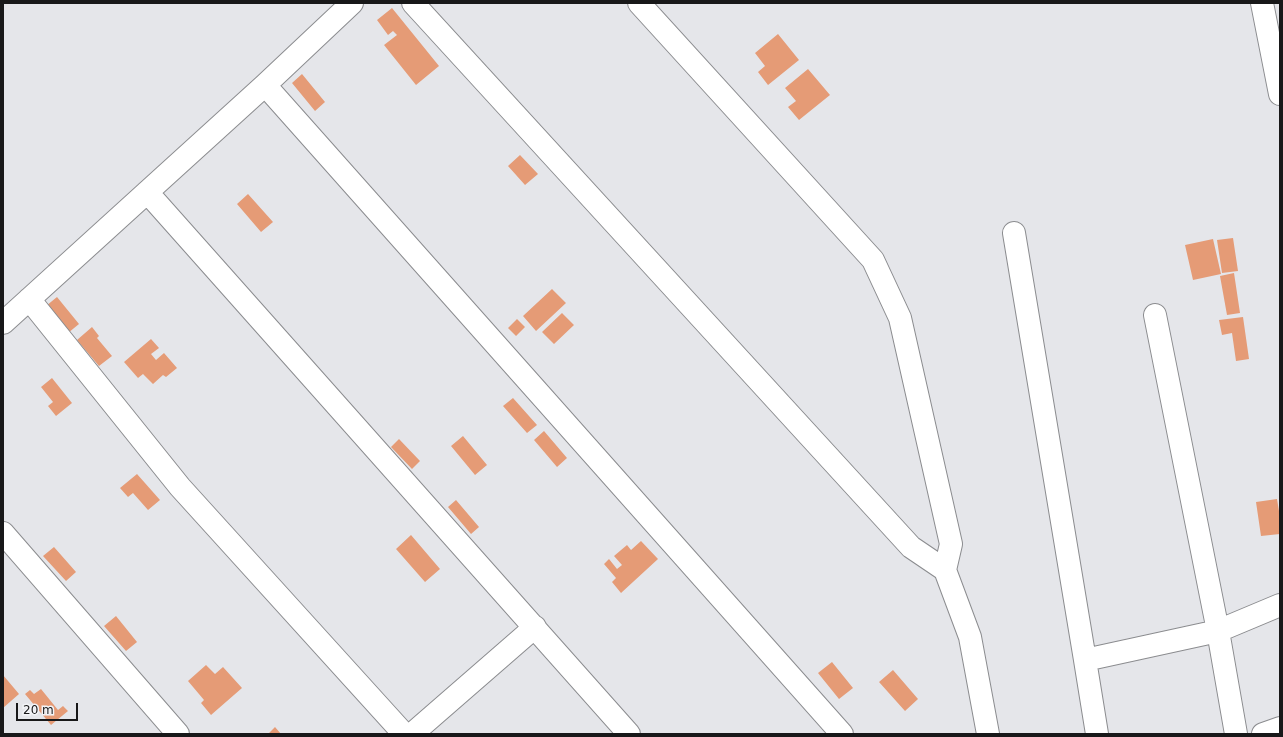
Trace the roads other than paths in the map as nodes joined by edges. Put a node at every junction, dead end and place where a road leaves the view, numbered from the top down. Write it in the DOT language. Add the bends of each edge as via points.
graph roads {
  1 [pos="352,3"];
  2 [pos="413,3"];
  3 [pos="639,3"];
  4 [pos="1262,3"];
  5 [pos="265,85"];
  6 [pos="1280,94"];
  7 [pos="147,192"];
  8 [pos="1014,233"];
  9 [pos="29,299"];
  10 [pos="1155,315"];
  11 [pos="3,323"];
  12 [pos="3,533"];
  13 [pos="945,570"];
  14 [pos="1280,605"];
  15 [pos="535,627"];
  16 [pos="1218,631"];
  17 [pos="1085,660"];
  18 [pos="1280,728"];
  19 [pos="178,734"];
  20 [pos="404,734"];
  21 [pos="412,734"];
  22 [pos="629,734"];
  23 [pos="842,734"];
  24 [pos="988,734"];
  25 [pos="1097,734"];
  26 [pos="1236,734"];
  27 [pos="1263,734"];
  1 -- 5 [label="street"];
  2 -- 13 [label="street" via="911,547"];
  3 -- 13 [label="street" via="873,260 902,326 951,544"];
  4 -- 6 [label="street"];
  5 -- 7 [label="street"];
  5 -- 23 [label="street"];
  7 -- 9 [label="street"];
  7 -- 15 [label="street"];
  8 -- 17 [label="street"];
  9 -- 11 [label="street"];
  9 -- 20 [label="street" via="180,487"];
  10 -- 16 [label="street"];
  12 -- 19 [label="street"];
  13 -- 24 [label="street" via="970,637"];
  14 -- 16 [label="street"];
  15 -- 21 [label="street"];
  15 -- 22 [label="street"];
  16 -- 17 [label="street"];
  16 -- 26 [label="street"];
  17 -- 25 [label="street"];
  18 -- 27 [label="street"];
}
